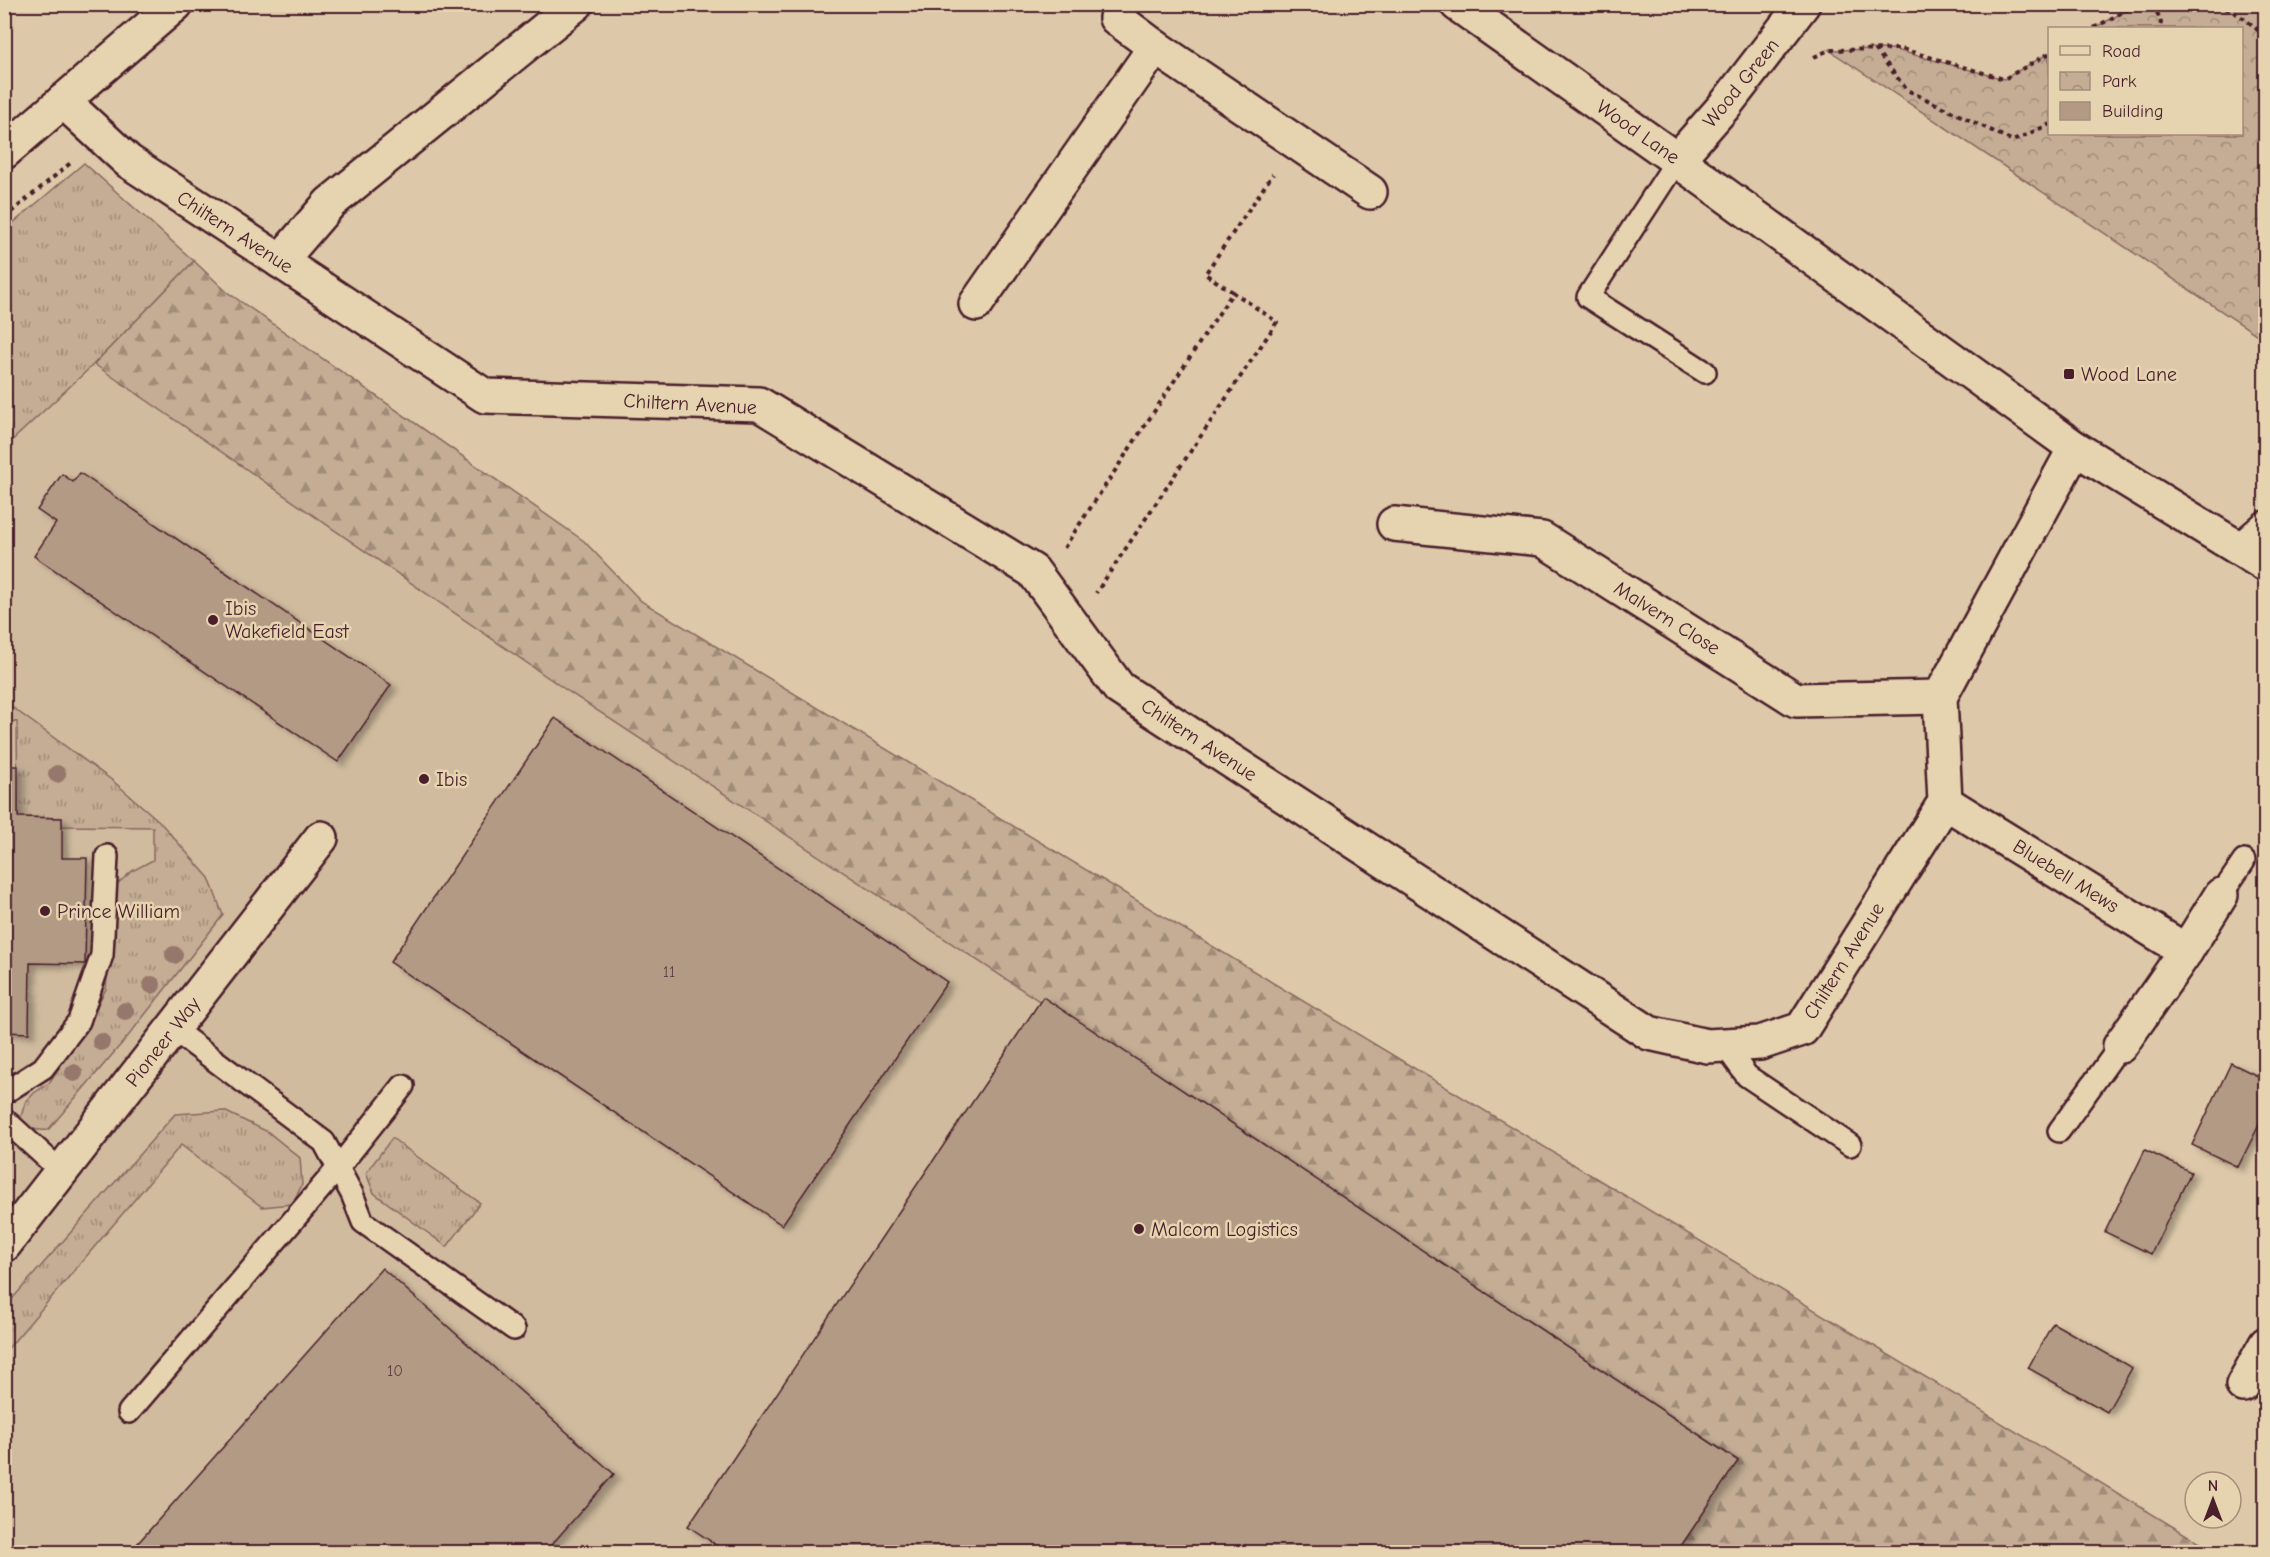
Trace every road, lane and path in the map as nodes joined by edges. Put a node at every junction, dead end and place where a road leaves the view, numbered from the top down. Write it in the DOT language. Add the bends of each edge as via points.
graph roads {
  1 [pos="176,4"];
  2 [pos="576,4"];
  3 [pos="1457,4"];
  4 [pos="1803,4"];
  5 [pos="2138,4"];
  6 [pos="2154,4"];
  7 [pos="2217,4"];
  8 [pos="1112,9"];
  9 [pos="2096,27"];
  10 [pos="2159,27"];
  11 [pos="2265,39"];
  12 [pos="1155,47"];
  13 [pos="1875,49"];
  14 [pos="2048,54"];
  15 [pos="1808,60"];
  16 [pos="63,102"];
  17 [pos="2048,124"];
  18 [pos="101,138"];
  19 [pos="1295,141"];
  20 [pos="4,152"];
  21 [pos="1677,160"];
  22 [pos="1370,192"];
  23 [pos="4,218"];
  24 [pos="280,261"];
  25 [pos="1233,292"];
  26 [pos="976,304"];
  27 [pos="1705,372"];
  28 [pos="2075,448"];
  29 [pos="1394,524"];
  30 [pos="2258,547"];
  31 [pos="1041,582"];
  32 [pos="1073,626"];
  33 [pos="1940,697"];
  34 [pos="1945,802"];
  35 [pos="321,838"];
  36 [pos="106,856"];
  37 [pos="2244,861"];
  38 [pos="2221,895"];
  39 [pos="2186,951"];
  40 [pos="173,1029"];
  41 [pos="1725,1046"];
  42 [pos="2120,1046"];
  43 [pos="403,1086"];
  44 [pos="4,1093"];
  45 [pos="4,1119"];
  46 [pos="2059,1131"];
  47 [pos="1850,1145"];
  48 [pos="338,1168"];
  49 [pos="62,1172"];
  50 [pos="4,1245"];
  51 [pos="514,1329"];
  52 [pos="2265,1344"];
  53 [pos="2243,1385"];
  54 [pos="129,1412"];
  1 -- 16 [label="street"];
  2 -- 24 [label="street" via="330,203"];
  3 -- 21 [label="street, Wood Lane"];
  4 -- 21 [label="street, Wood Green"];
  5 -- 9 [label="path"];
  6 -- 10 [label="path"];
  7 -- 11 [label="path" via="2240,15"];
  8 -- 12 [label="street"];
  12 -- 19 [label="street"];
  12 -- 26 [label="street"];
  13 -- 14 [label="path" via="1902,49 2004,79"];
  13 -- 15 [label="path" via="1829,50"];
  13 -- 17 [label="path" via="1907,90 2013,141"];
  16 -- 18 [label="street, Chiltern Avenue"];
  16 -- 20 [label="street"];
  18 -- 23 [label="path"];
  18 -- 24 [label="street, Chiltern Avenue" via="128,161"];
  19 -- 22 [label="street"];
  19 -- 25 [label="path" via="1205,274"];
  21 -- 27 [label="lane" via="1588,297"];
  21 -- 28 [label="street, Wood Lane"];
  24 -- 31 [label="street, Chiltern Avenue" via="485,396 759,404 1033,571"];
  25 -- 31 [label="path"];
  25 -- 32 [label="path" via="1277,322"];
  28 -- 30 [label="street, Wood Lane"];
  28 -- 33 [label="street"];
  29 -- 33 [label="street, Malvern Close" via="1542,539 1796,700"];
  31 -- 32 [label="street, Chiltern Avenue"];
  32 -- 41 [label="street, Chiltern Avenue" via="1119,688 1649,1034"];
  33 -- 34 [label="street"];
  34 -- 39 [label="street, Bluebell Mews"];
  34 -- 41 [label="street, Chiltern Avenue" via="1802,1029 1760,1043"];
  35 -- 40 [label="street, Pioneer Way"];
  36 -- 44 [label="lane" via="102,955 79,1021 43,1068"];
  37 -- 38 [label="lane"];
  38 -- 39 [label="street"];
  39 -- 42 [label="street"];
  40 -- 48 [label="lane" via="324,1142"];
  40 -- 49 [label="street, Pioneer Way"];
  41 -- 47 [label="lane" via="1748,1076"];
  42 -- 46 [label="lane"];
  43 -- 48 [label="lane"];
  45 -- 49 [label="lane"];
  48 -- 51 [label="lane" via="363,1222"];
  48 -- 54 [label="lane"];
  49 -- 50 [label="street, Pioneer Way"];
  52 -- 53 [label="street"];
}
